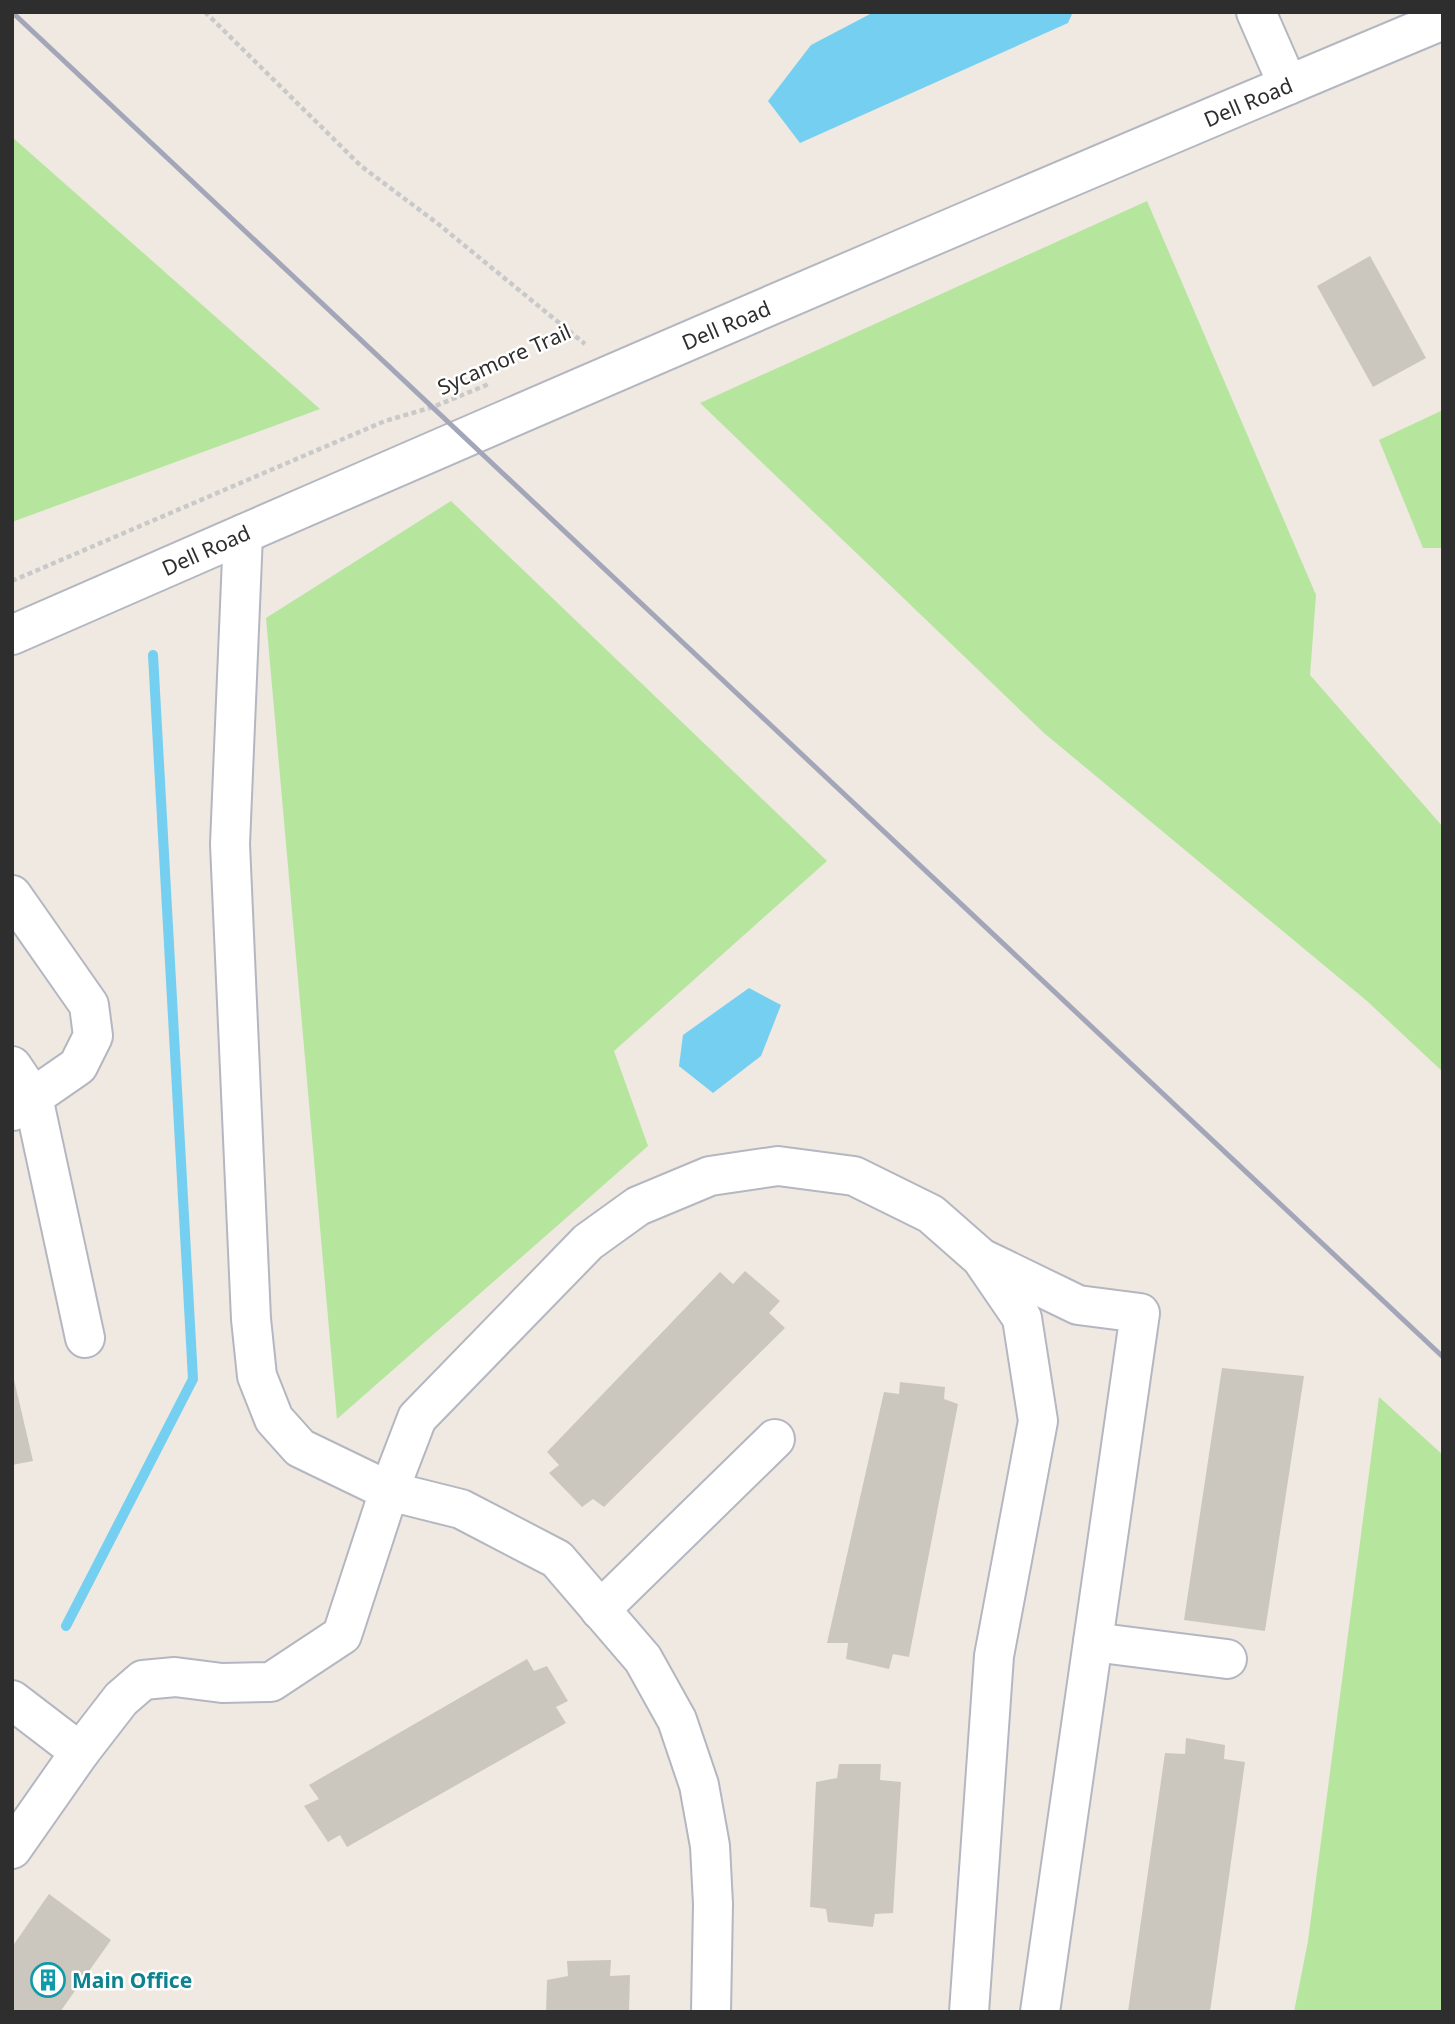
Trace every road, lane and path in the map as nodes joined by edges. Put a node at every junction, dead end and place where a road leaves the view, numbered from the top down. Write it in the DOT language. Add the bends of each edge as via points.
graph roads {
  1 [pos="205,12"];
  2 [pos="1256,12"];
  3 [pos="1443,20"];
  4 [pos="1287,85"];
  5 [pos="574,349"];
  6 [pos="492,383"];
  7 [pos="243,534"];
  8 [pos="12,581"];
  9 [pos="12,635"];
  10 [pos="12,895"];
  11 [pos="19,1091"];
  12 [pos="981,1258"];
  13 [pos="85,1338"];
  14 [pos="775,1439"];
  15 [pos="389,1490"];
  16 [pos="600,1610"];
  17 [pos="1093,1642"];
  18 [pos="1227,1659"];
  19 [pos="12,1700"];
  20 [pos="80,1752"];
  21 [pos="12,1850"];
  22 [pos="711,2012"];
  23 [pos="969,2012"];
  24 [pos="1040,2012"];
  1 -- 5 [label="path, Sycamore Trail" via="361,166 586,344"];
  2 -- 4 [label="street"];
  3 -- 4 [label="street, Dell Road"];
  4 -- 7 [label="street, Dell Road"];
  6 -- 8 [label="path, Sycamore Trail" via="385,421"];
  7 -- 9 [label="street, Dell Road"];
  7 -- 15 [label="street" via="230,844 257,1376 274,1419 300,1448"];
  10 -- 11 [label="street" via="89,1005 93,1036 78,1066"];
  11 -- 13 [label="street"];
  12 -- 15 [label="street" via="931,1214 854,1176 778,1166 710,1176 638,1206 588,1242 417,1418"];
  12 -- 17 [label="street" via="1078,1305 1140,1313"];
  12 -- 23 [label="street" via="1021,1318 1038,1421 994,1656"];
  14 -- 16 [label="street"];
  15 -- 16 [label="street" via="461,1509 556,1559"];
  15 -- 20 [label="street" via="342,1634 271,1682 143,1680 121,1699"];
  16 -- 22 [label="street" via="643,1660 677,1720 699,1785 713,1892"];
  17 -- 18 [label="street"];
  17 -- 24 [label="street"];
  19 -- 20 [label="street"];
  20 -- 21 [label="street"];
}
